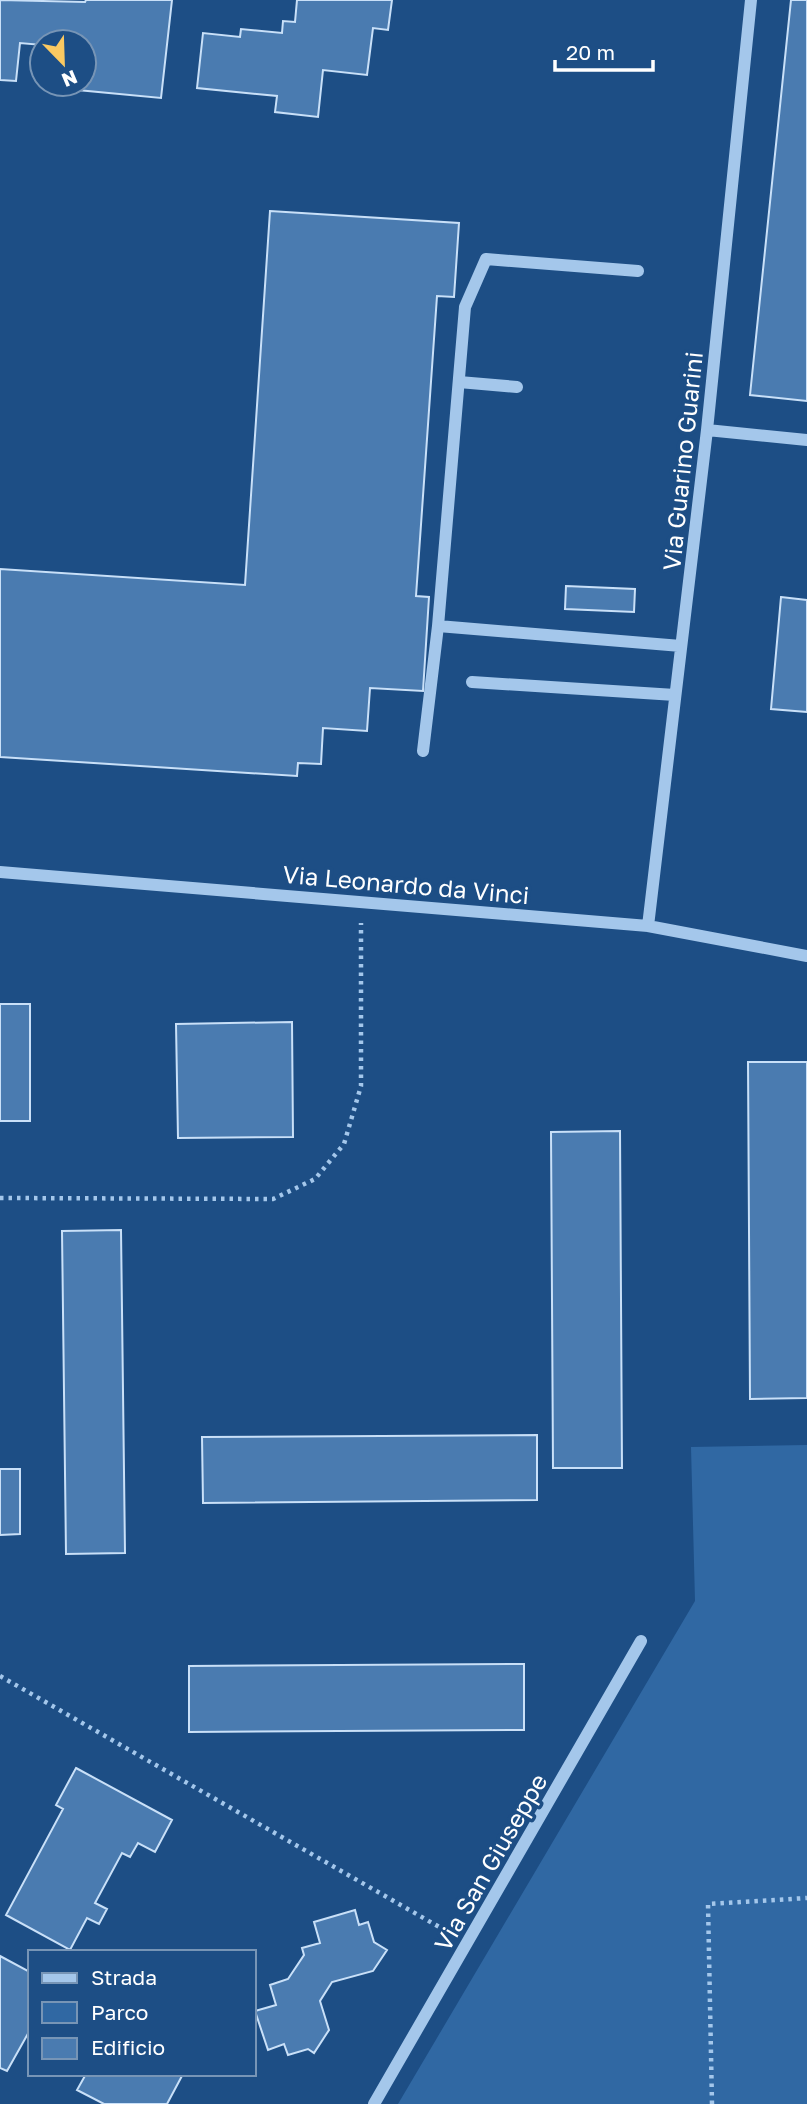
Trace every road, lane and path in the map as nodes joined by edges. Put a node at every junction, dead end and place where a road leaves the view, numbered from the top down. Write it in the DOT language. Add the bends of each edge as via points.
graph roads {
  1 [pos="751,0"];
  2 [pos="638,271"];
  3 [pos="459,382"];
  4 [pos="517,387"];
  5 [pos="707,430"];
  6 [pos="807,440"];
  7 [pos="438,626"];
  8 [pos="681,646"];
  9 [pos="472,682"];
  10 [pos="676,695"];
  11 [pos="423,751"];
  12 [pos="0,872"];
  13 [pos="361,901"];
  14 [pos="648,926"];
  15 [pos="807,956"];
  16 [pos="0,1198"];
  17 [pos="641,1641"];
  18 [pos="0,1676"];
  19 [pos="807,1898"];
  20 [pos="467,1943"];
  21 [pos="374,2104"];
  22 [pos="712,2104"];
  1 -- 5 [label="street, Via Guarino Guarini"];
  2 -- 3 [label="street" via="486,259 465,307"];
  3 -- 4 [label="street"];
  3 -- 7 [label="street"];
  5 -- 6 [label="street"];
  5 -- 8 [label="street, Via Guarino Guarini"];
  7 -- 8 [label="street"];
  7 -- 11 [label="street"];
  8 -- 10 [label="street, Via Guarino Guarini"];
  9 -- 10 [label="street"];
  10 -- 14 [label="street, Via Guarino Guarini"];
  12 -- 13 [label="street, Via Leonardo da Vinci"];
  13 -- 14 [label="street, Via Leonardo da Vinci"];
  13 -- 16 [label="path" via="361,1086 344,1144 315,1179 273,1199"];
  14 -- 15 [label="street, Via Leonardo da Vinci"];
  17 -- 20 [label="street, Via San Giuseppe"];
  18 -- 20 [label="path"];
  19 -- 22 [label="path" via="708,1904"];
  20 -- 21 [label="street, Via San Giuseppe"];
}
